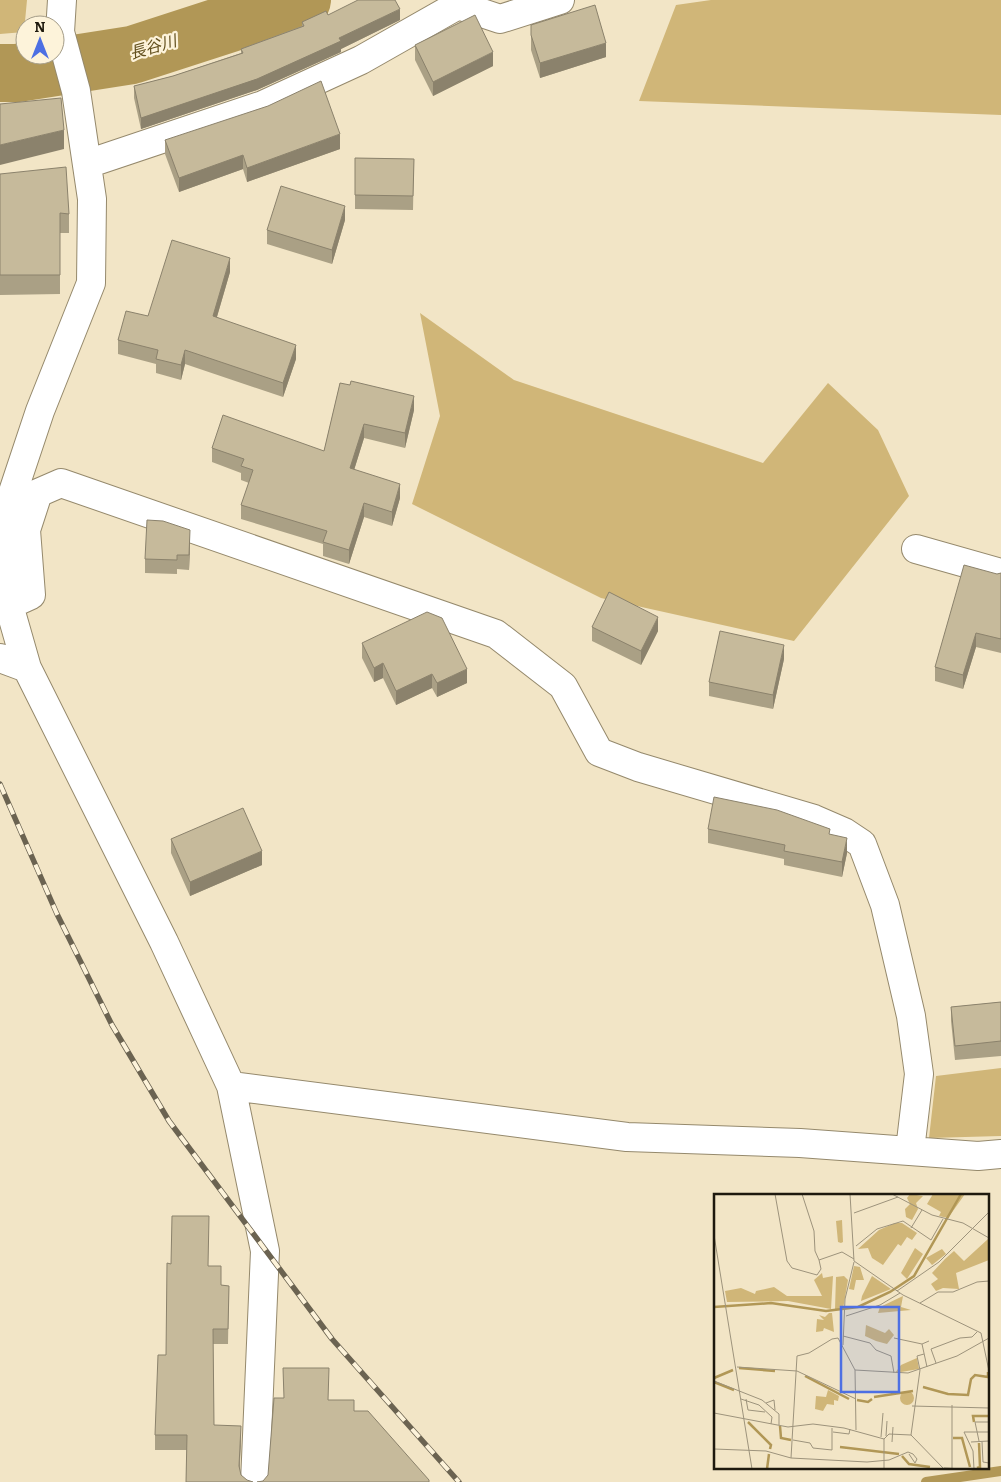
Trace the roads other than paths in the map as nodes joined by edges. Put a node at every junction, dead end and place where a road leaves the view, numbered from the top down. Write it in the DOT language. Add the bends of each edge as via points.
graph roads {
  1 [pos="62,0"];
  2 [pos="560,0"];
  3 [pos="87,164"];
  4 [pos="916,549"];
  5 [pos="1001,573"];
  6 [pos="9,605"];
  7 [pos="0,658"];
  8 [pos="28,668"];
  9 [pos="230,1086"];
  10 [pos="910,1150"];
  11 [pos="1001,1154"];
  12 [pos="256,1482"];
  1 -- 3 [label="street" via="60,32 76,91"];
  2 -- 3 [label="street" via="500,20 458,5 362,60 263,106"];
  3 -- 6 [label="street" via="92,199 91,283 40,411 8,507 0,552"];
  4 -- 5 [label="street"];
  6 -- 8 [label="street"];
  6 -- 10 [label="street" via="31,595 26,530 38,493 61,483 496,634 563,686 599,752 638,767 814,819 844,832 862,844 885,904 911,1016 919,1074"];
  7 -- 8 [label="street"];
  8 -- 9 [label="street" via="164,942"];
  9 -- 10 [label="street" via="627,1137"];
  9 -- 12 [label="street" via="265,1250"];
  10 -- 11 [label="street" via="978,1156"];
}
